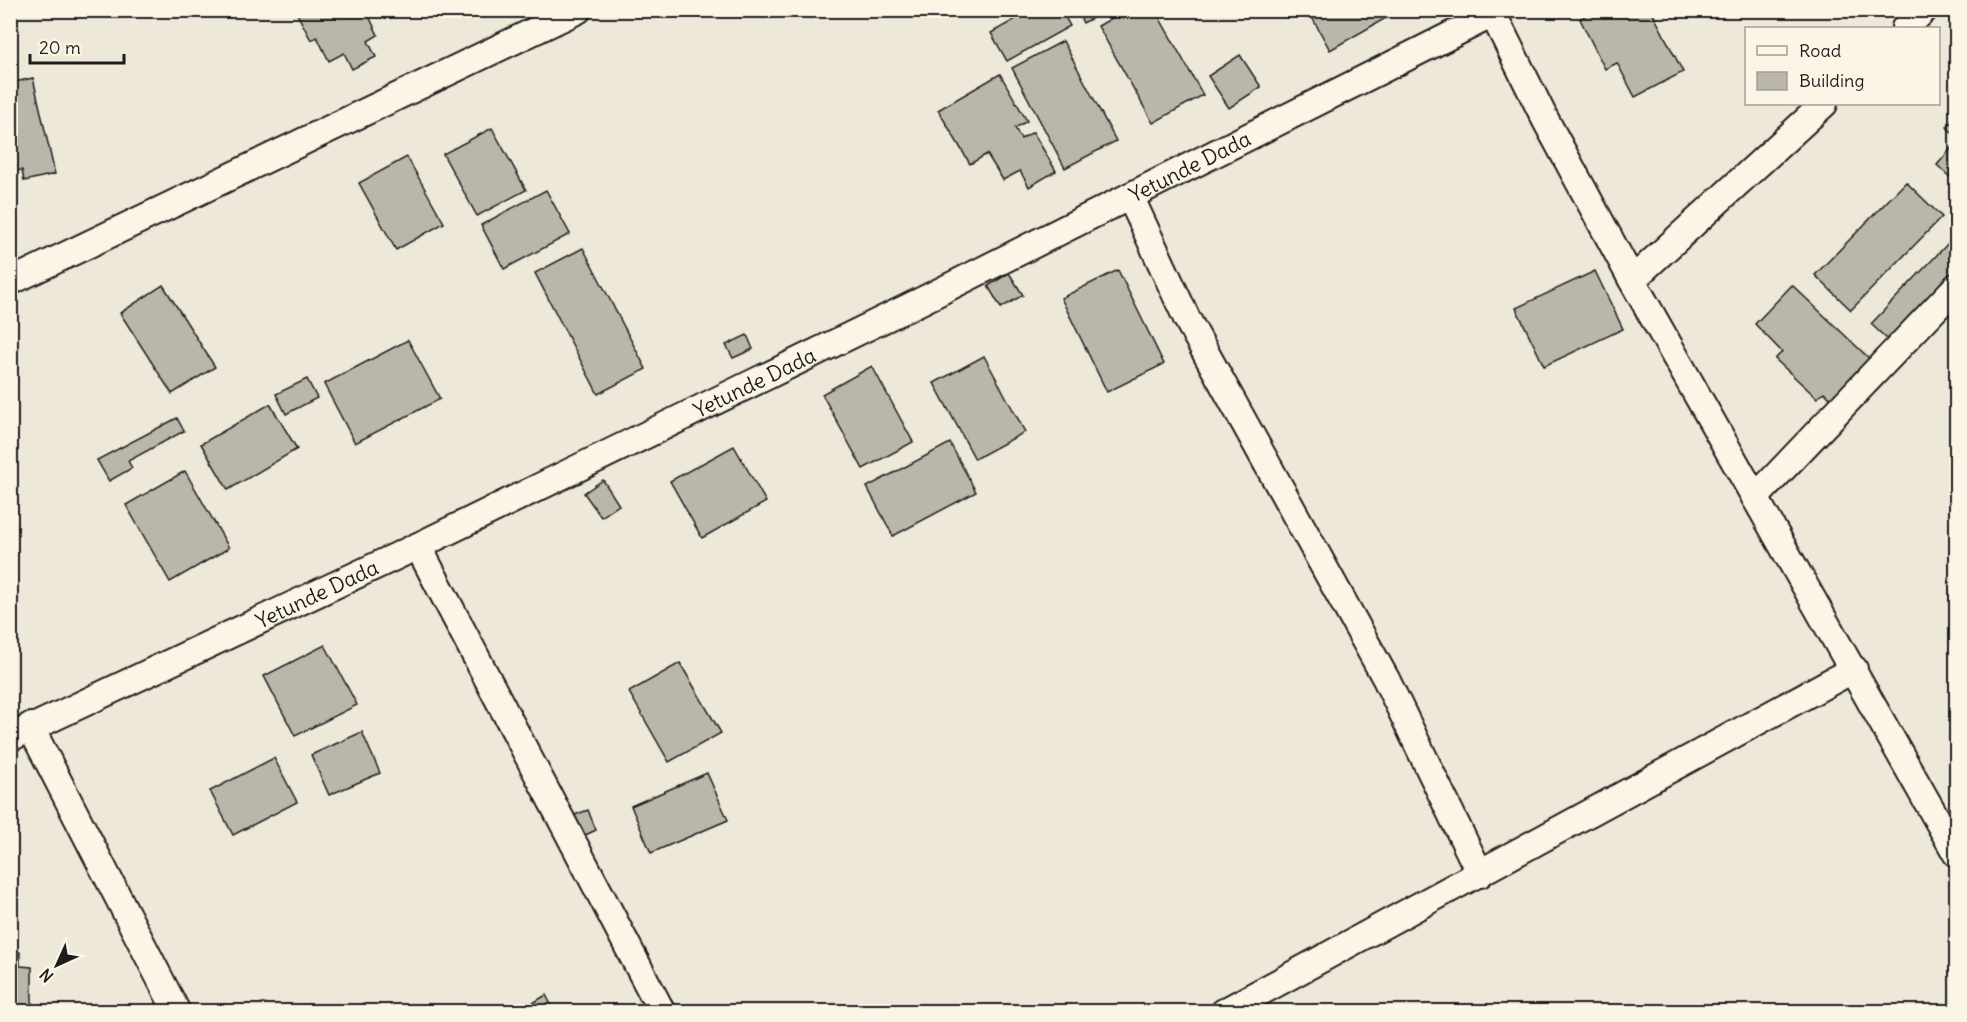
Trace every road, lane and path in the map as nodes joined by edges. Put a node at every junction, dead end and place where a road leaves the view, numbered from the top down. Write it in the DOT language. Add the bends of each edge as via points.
graph roads {
  1 [pos="578,10"];
  2 [pos="1924,10"];
  3 [pos="1492,12"];
  4 [pos="1906,27"];
  5 [pos="1823,105"];
  6 [pos="1130,196"];
  7 [pos="14,280"];
  8 [pos="1632,280"];
  9 [pos="1956,287"];
  10 [pos="1755,498"];
  11 [pos="418,546"];
  12 [pos="1854,669"];
  13 [pos="20,732"];
  14 [pos="1956,853"];
  15 [pos="1480,874"];
  16 [pos="177,1011"];
  17 [pos="662,1011"];
  18 [pos="1224,1011"];
  1 -- 7 [label="street"];
  2 -- 4 [label="street"];
  3 -- 6 [label="street, Yetunde Dada"];
  3 -- 8 [label="street"];
  5 -- 8 [label="street"];
  6 -- 11 [label="street, Yetunde Dada"];
  6 -- 15 [label="street" via="1187,319 1386,679"];
  8 -- 10 [label="street"];
  9 -- 10 [label="street"];
  10 -- 12 [label="street"];
  11 -- 13 [label="street, Yetunde Dada"];
  11 -- 17 [label="street"];
  12 -- 14 [label="street"];
  12 -- 15 [label="street"];
  13 -- 16 [label="street"];
  15 -- 18 [label="street"];
}
